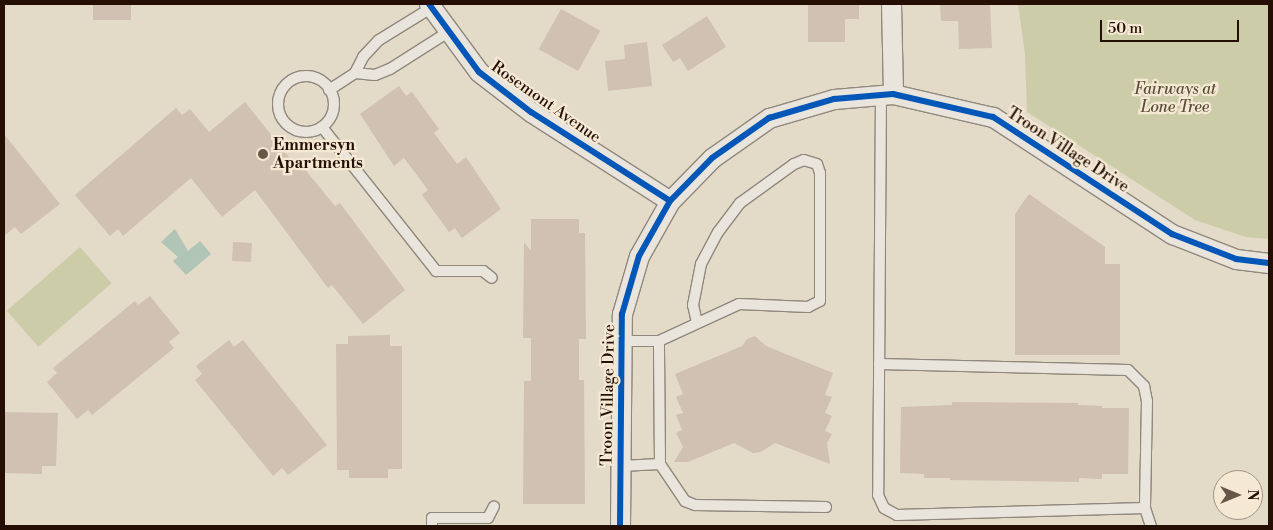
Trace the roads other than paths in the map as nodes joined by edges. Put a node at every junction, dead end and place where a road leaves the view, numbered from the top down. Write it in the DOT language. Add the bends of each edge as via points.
graph roads {
  1 [pos="892,4"];
  2 [pos="430,6"];
  3 [pos="448,32"];
  4 [pos="355,73"];
  5 [pos="329,90"];
  6 [pos="887,94"];
  7 [pos="322,127"];
  8 [pos="670,201"];
  9 [pos="1269,263"];
  10 [pos="492,278"];
  11 [pos="697,322"];
  12 [pos="622,341"];
  13 [pos="659,341"];
  14 [pos="879,364"];
  15 [pos="660,464"];
  16 [pos="621,466"];
  17 [pos="494,506"];
  18 [pos="826,507"];
  19 [pos="1145,508"];
  20 [pos="432,526"];
  21 [pos="620,526"];
  22 [pos="1151,526"];
  1 -- 6 [label="street"];
  2 -- 3 [label="street, Rosemont Avenue"];
  2 -- 4 [label="lane" via="379,40 363,57"];
  3 -- 4 [label="lane" via="390,69 374,75"];
  3 -- 8 [label="street, Rosemont Avenue" via="479,72 531,112"];
  4 -- 5 [label="lane"];
  5 -- 7 [label="lane" via="335,99 336,112"];
  5 -- 7 [label="lane" via="314,78 305,76 286,82 278,100 281,117 296,131 306,132"];
  6 -- 8 [label="street, Troon Village Drive" via="834,99 769,118 712,158"];
  6 -- 9 [label="street, Troon Village Drive" via="994,117 1172,234 1236,259"];
  6 -- 14 [label="lane"];
  7 -- 10 [label="lane" via="436,270 483,271"];
  8 -- 12 [label="street, Troon Village Drive" via="639,256 622,314"];
  11 -- 11 [label="lane" via="739,304 808,307 820,301 820,173 817,164 804,160 794,164 762,184 735,210 702,264 694,305"];
  11 -- 13 [label="lane"];
  12 -- 13 [label="lane"];
  12 -- 16 [label="street, Troon Village Drive"];
  13 -- 15 [label="lane"];
  14 -- 19 [label="lane" via="1128,370 1144,386 1148,401"];
  14 -- 19 [label="lane" via="878,495 884,508 897,515"];
  15 -- 16 [label="lane"];
  15 -- 18 [label="lane" via="685,501 695,505"];
  16 -- 21 [label="street, Troon Village Drive"];
  17 -- 20 [label="lane" via="488,518 432,518"];
  19 -- 22 [label="lane"];
}
